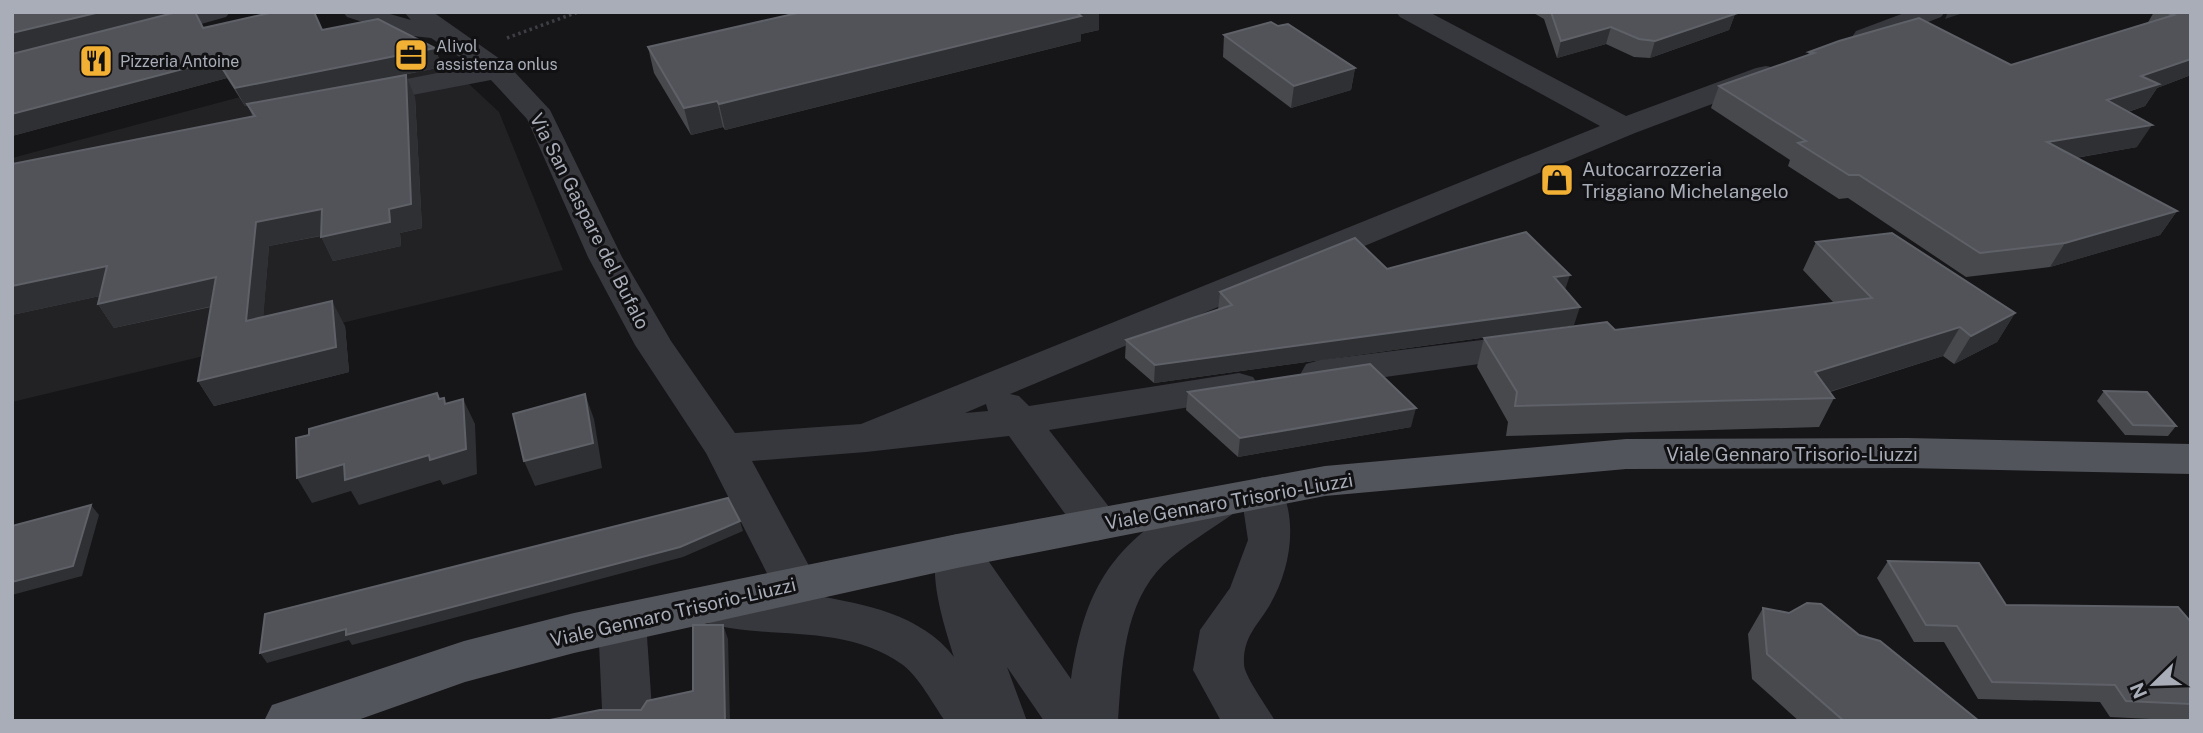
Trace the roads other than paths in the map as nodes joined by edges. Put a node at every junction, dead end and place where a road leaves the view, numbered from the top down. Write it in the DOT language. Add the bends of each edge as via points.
graph roads {
  1 [pos="356,12"];
  2 [pos="1409,12"];
  3 [pos="1932,12"];
  4 [pos="215,14"];
  5 [pos="427,22"];
  6 [pos="118,39"];
  7 [pos="1842,46"];
  8 [pos="483,61"];
  9 [pos="1791,65"];
  10 [pos="335,100"];
  11 [pos="1624,127"];
  12 [pos="1570,341"];
  13 [pos="994,385"];
  14 [pos="1020,421"];
  15 [pos="866,438"];
  16 [pos="724,448"];
  17 [pos="2191,459"];
  18 [pos="1241,498"];
  19 [pos="1097,524"];
  20 [pos="957,551"];
  21 [pos="796,584"];
  22 [pos="697,606"];
  23 [pos="622,622"];
  24 [pos="627,709"];
  25 [pos="290,721"];
  26 [pos="975,721"];
  27 [pos="1001,721"];
  28 [pos="1075,721"];
  29 [pos="1092,721"];
  30 [pos="1249,721"];
  1 -- 5 [label="street, Via San Gaspare del Bufalo" via="403,27"];
  2 -- 11 [label="street"];
  3 -- 7 [label="street"];
  4 -- 6 [label="street"];
  5 -- 8 [label="street, Via San Gaspare del Bufalo"];
  8 -- 10 [label="street"];
  8 -- 16 [label="street, Via San Gaspare del Bufalo" via="540,116 605,257 654,345"];
  9 -- 11 [label="street"];
  11 -- 13 [label="street"];
  12 -- 14 [label="street" via="1280,379"];
  13 -- 14 [label="street" via="1002,404"];
  13 -- 15 [label="street"];
  14 -- 15 [label="street"];
  14 -- 19 [label="street"];
  15 -- 16 [label="street"];
  16 -- 21 [label="street, Via San Gaspare del Bufalo"];
  17 -- 18 [label="main road, Viale Gennaro Trisorio-Liuzzi" via="1626,454 1325,481"];
  18 -- 19 [label="main road, Viale Gennaro Trisorio-Liuzzi"];
  18 -- 29 [label="street" via="1140,559 1115,598 1099,651"];
  18 -- 30 [label="street" via="1270,540 1250,597 1224,629 1218,670"];
  19 -- 20 [label="main road, Viale Gennaro Trisorio-Liuzzi"];
  20 -- 21 [label="main road, Viale Gennaro Trisorio-Liuzzi"];
  20 -- 27 [label="street" via="964,613"];
  20 -- 28 [label="street"];
  21 -- 22 [label="main road, Viale Gennaro Trisorio-Liuzzi"];
  22 -- 23 [label="main road, Viale Gennaro Trisorio-Liuzzi"];
  22 -- 26 [label="street" via="810,614 867,624 922,652"];
  23 -- 24 [label="street"];
  23 -- 25 [label="main road, Viale Gennaro Trisorio-Liuzzi" via="464,662"];
}
